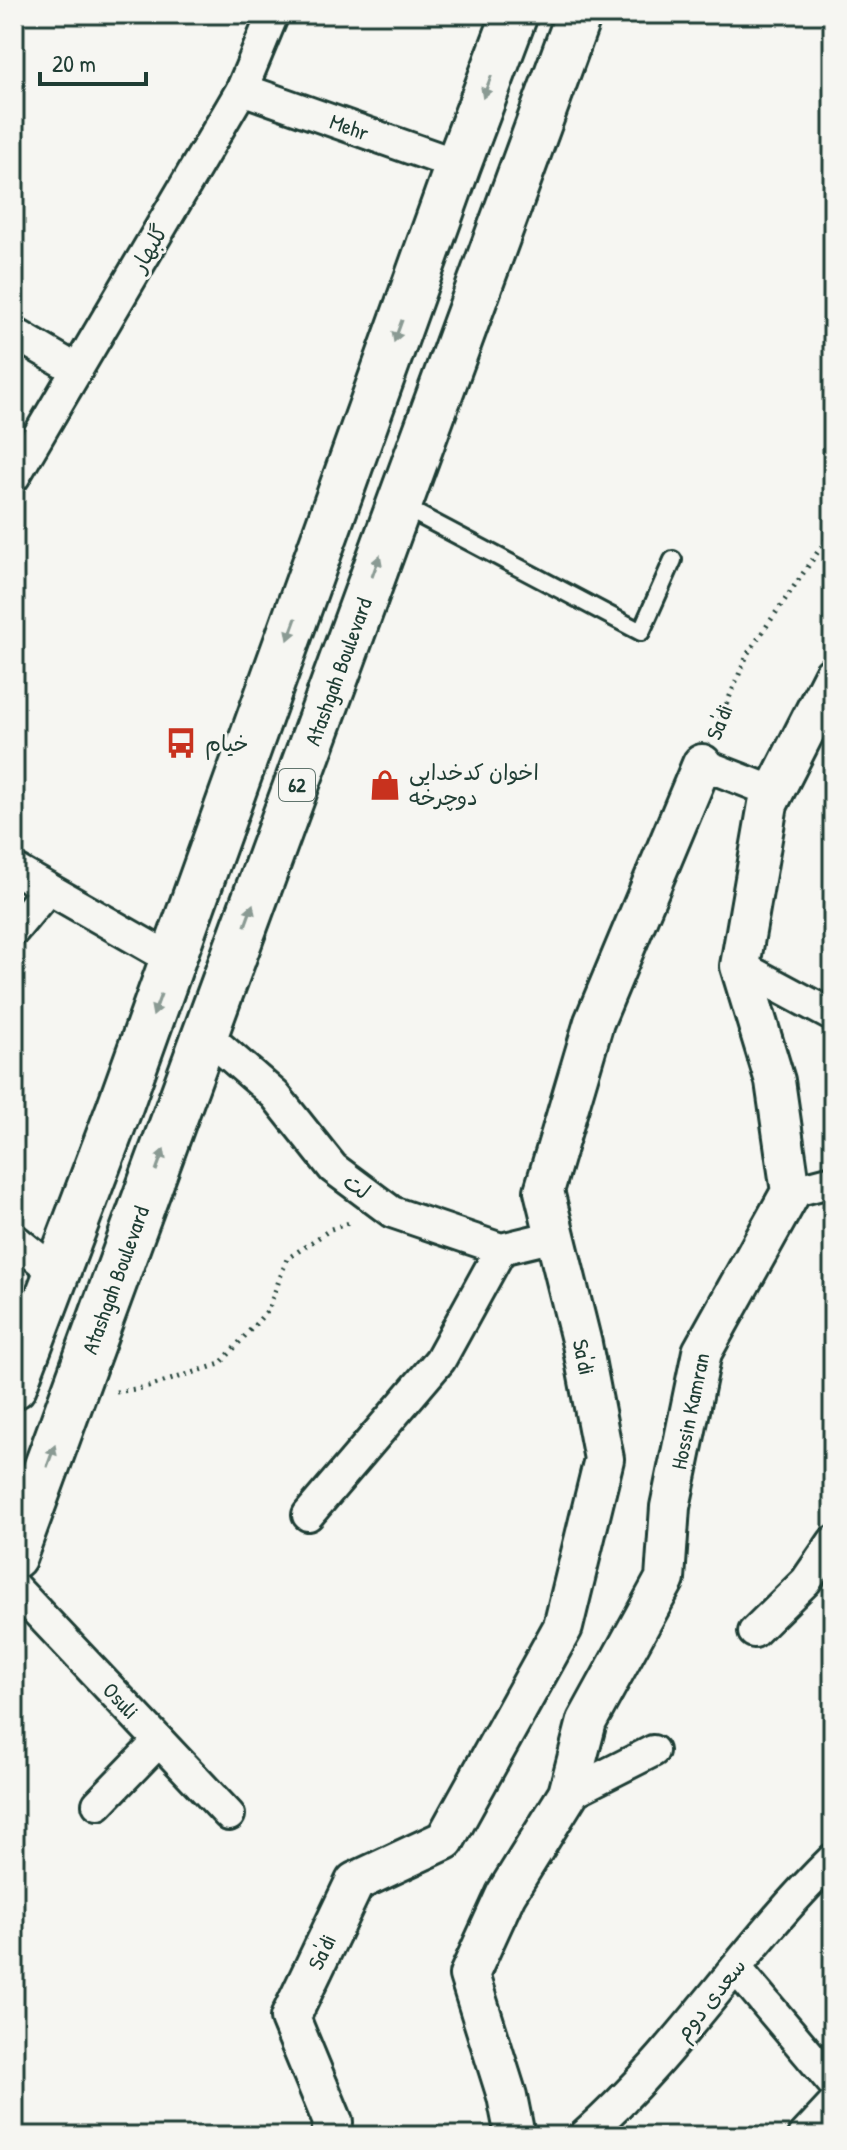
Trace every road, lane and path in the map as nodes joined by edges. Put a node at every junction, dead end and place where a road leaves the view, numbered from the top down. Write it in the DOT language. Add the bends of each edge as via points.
graph roads {
  1 [pos="273,14"];
  2 [pos="515,14"];
  3 [pos="579,14"];
  4 [pos="242,89"];
  5 [pos="458,165"];
  6 [pos="14,333"];
  7 [pos="77,370"];
  8 [pos="14,477"];
  9 [pos="399,504"];
  10 [pos="833,530"];
  11 [pos="673,560"];
  12 [pos="833,676"];
  13 [pos="702,764"];
  14 [pos="774,792"];
  15 [pos="14,869"];
  16 [pos="48,889"];
  17 [pos="14,930"];
  18 [pos="173,960"];
  19 [pos="740,966"];
  20 [pos="833,1016"];
  21 [pos="206,1035"];
  22 [pos="833,1181"];
  23 [pos="791,1192"];
  24 [pos="348,1224"];
  25 [pos="555,1236"];
  26 [pos="14,1239"];
  27 [pos="501,1249"];
  28 [pos="56,1273"];
  29 [pos="14,1386"];
  30 [pos="72,1399"];
  31 [pos="308,1515"];
  32 [pos="833,1542"];
  33 [pos="14,1556"];
  34 [pos="14,1587"];
  35 [pos="754,1632"];
  36 [pos="159,1741"];
  37 [pos="653,1751"];
  38 [pos="568,1794"];
  39 [pos="98,1804"];
  40 [pos="229,1815"];
  41 [pos="833,1859"];
  42 [pos="736,1968"];
  43 [pos="833,2083"];
  44 [pos="833,2105"];
  45 [pos="331,2136"];
  46 [pos="515,2136"];
  47 [pos="584,2136"];
  48 [pos="804,2136"];
  1 -- 4 [label="street, گلبهار"];
  2 -- 5 [label="main road, one-way"];
  3 -- 9 [label="main road, Atashgah Boulevard / 62"];
  4 -- 5 [label="street, Mehr"];
  4 -- 7 [label="street, گلبهار"];
  5 -- 18 [label="main road, one-way"];
  6 -- 7 [label="street"];
  7 -- 8 [label="street, گلبهار"];
  9 -- 11 [label="lane" via="641,632"];
  21 -- 9 [label="main road, Atashgah Boulevard / 62, one-way"];
  10 -- 13 [label="path, Sa'di" via="748,653"];
  12 -- 14 [label="street"];
  13 -- 14 [label="street"];
  13 -- 25 [label="street, Sa'di" via="594,1022 544,1191"];
  14 -- 19 [label="street"];
  15 -- 16 [label="street"];
  16 -- 17 [label="street"];
  16 -- 18 [label="street"];
  18 -- 28 [label="main road, one-way"];
  19 -- 20 [label="street"];
  19 -- 23 [label="street" via="775,1081"];
  21 -- 27 [label="street, لت" via="275,1095 333,1168 392,1212"];
  30 -- 21 [label="main road, Atashgah Boulevard / 62, one-way"];
  22 -- 23 [label="street"];
  23 -- 38 [label="street, Hossin Kamran" via="702,1352 670,1507 665,1579 587,1721"];
  24 -- 30 [label="path" via="331,1229 287,1259 268,1310 220,1364 148,1387"];
  25 -- 27 [label="street"];
  25 -- 45 [label="street, Sa'di" via="604,1459 563,1627 445,1840 355,1882 290,2018 333,2122"];
  26 -- 28 [label="street"];
  27 -- 31 [label="street" via="440,1360"];
  28 -- 29 [label="main road"];
  33 -- 30 [label="main road, Atashgah Boulevard / 62, one-way"];
  32 -- 35 [label="street" via="806,1581"];
  34 -- 36 [label="street, Osuli"];
  36 -- 39 [label="street"];
  36 -- 40 [label="street, Osuli"];
  37 -- 38 [label="street"];
  38 -- 46 [label="street, Hossin Kamran" via="506,1894 469,1975"];
  41 -- 42 [label="street, سعدی دوم"];
  42 -- 43 [label="street"];
  42 -- 47 [label="street, سعدی دوم" via="628,2098"];
  44 -- 48 [label="street"];
}
